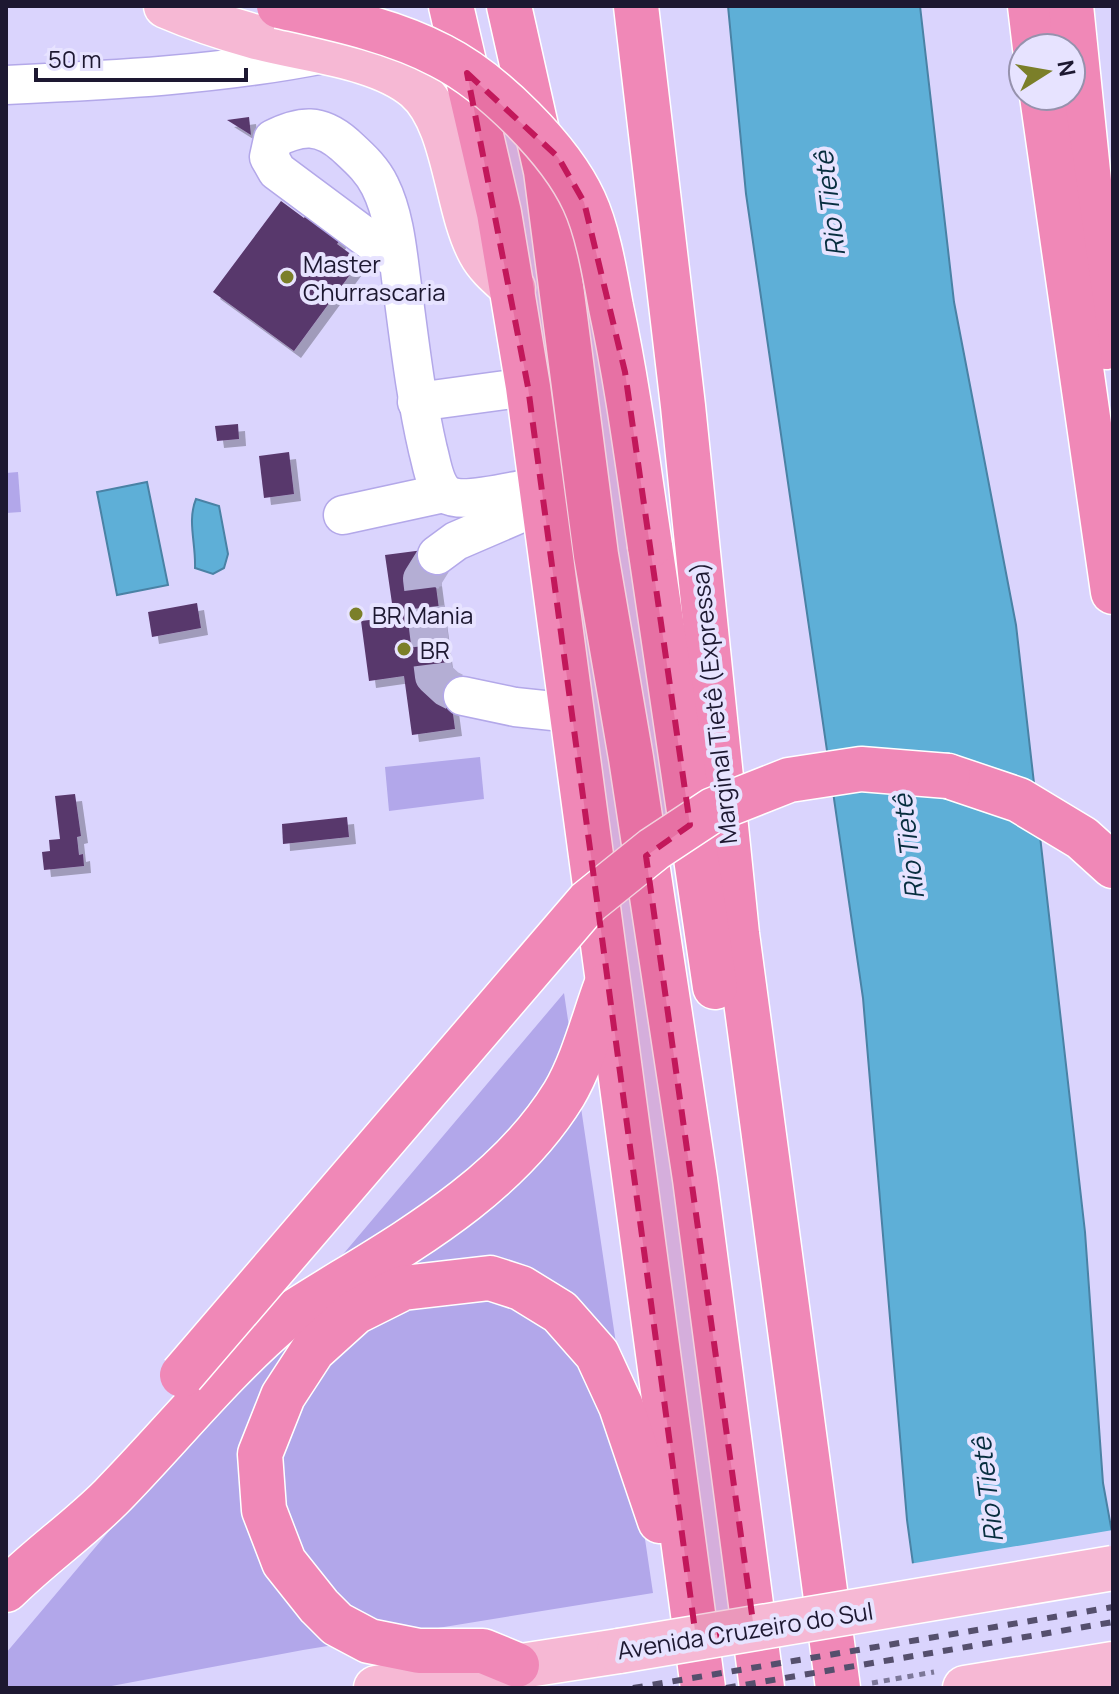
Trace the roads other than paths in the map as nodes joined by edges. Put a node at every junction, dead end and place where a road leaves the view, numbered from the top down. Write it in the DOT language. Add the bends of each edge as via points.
graph roads {
  1 [pos="166,6"];
  2 [pos="279,6"];
  3 [pos="451,6"];
  4 [pos="509,6"];
  5 [pos="636,6"];
  6 [pos="1030,6"];
  7 [pos="1071,6"];
  8 [pos="1033,32"];
  9 [pos="324,54"];
  10 [pos="6,85"];
  11 [pos="1044,112"];
  12 [pos="398,261"];
  13 [pos="513,288"];
  14 [pos="1113,385"];
  15 [pos="528,387"];
  16 [pos="417,402"];
  17 [pos="444,493"];
  18 [pos="543,495"];
  19 [pos="343,515"];
  20 [pos="437,555"];
  21 [pos="1113,592"];
  22 [pos="463,696"];
  23 [pos="572,713"];
  24 [pos="1113,866"];
  25 [pos="608,980"];
  26 [pos="800,1398"];
  27 [pos="685,1566"];
  28 [pos="1113,1568"];
  29 [pos="13,1583"];
  30 [pos="1113,1664"];
  31 [pos="517,1665"];
  32 [pos="376,1688"];
  33 [pos="703,1688"];
  34 [pos="762,1688"];
  35 [pos="838,1688"];
  36 [pos="965,1688"];
  1 -- 9 [label="main road"];
  2 -- 26 [label="highway, bridge" via="383,34 442,57 469,74 558,157 584,202 625,372 768,1321 781,1366"];
  3 -- 13 [label="highway"];
  4 -- 34 [label="highway" via="546,171 596,555 695,1179"];
  5 -- 26 [label="highway, Marginal Tietê (Expressa)" via="737,934"];
  6 -- 8 [label="highway"];
  7 -- 14 [label="highway"];
  9 -- 10 [label="street" via="165,77"];
  9 -- 13 [label="main road" via="391,73 416,88 432,107 480,253"];
  11 -- 21 [label="highway"];
  12 -- 16 [label="street"];
  13 -- 15 [label="highway"];
  15 -- 16 [label="street"];
  15 -- 18 [label="highway"];
  16 -- 17 [label="street" via="435,478"];
  17 -- 18 [label="street" via="458,499"];
  17 -- 19 [label="street"];
  18 -- 20 [label="street"];
  18 -- 23 [label="highway"];
  22 -- 23 [label="street"];
  23 -- 25 [label="highway"];
  24 -- 29 [label="highway, bridge" via="1082,838 1019,800 948,776 861,769 789,780 713,810 588,902 182,1375"];
  25 -- 27 [label="highway"];
  25 -- 29 [label="highway" via="566,1091 517,1155 439,1221 286,1317 109,1498"];
  26 -- 35 [label="highway, Marginal Tietê (Expressa)"];
  27 -- 31 [label="highway" via="669,1548 621,1406 597,1354 560,1312 521,1288 490,1278 403,1288 355,1312 313,1350 283,1396 260,1454 264,1510 284,1562 337,1624 369,1641 419,1651 483,1651"];
  27 -- 33 [label="highway"];
  28 -- 31 [label="main road, Avenida Cruzeiro do Sul, bridge"];
  30 -- 36 [label="main road"];
  31 -- 32 [label="main road, Avenida Cruzeiro do Sul"];
}
